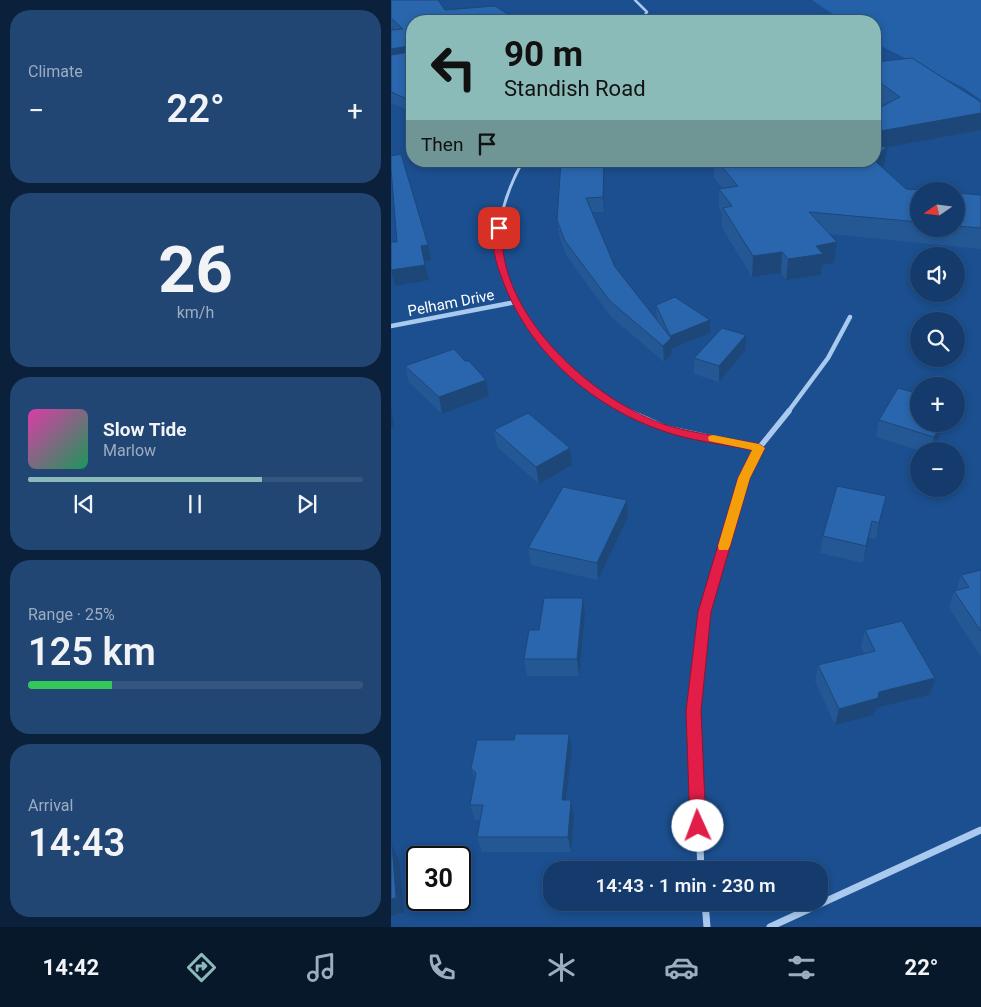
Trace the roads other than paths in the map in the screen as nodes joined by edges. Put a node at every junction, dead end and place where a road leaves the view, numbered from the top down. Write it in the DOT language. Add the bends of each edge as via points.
graph roads {
  1 [pos="635,0"];
  2 [pos="645,15"];
  3 [pos="519,167"];
  4 [pos="516,302"];
  5 [pos="850,317"];
  6 [pos="391,326"];
  7 [pos="759,448"];
  8 [pos="981,830"];
  9 [pos="701,861"];
  10 [pos="706,911"];
  11 [pos="707,927"];
  12 [pos="770,927"];
  1 -- 2 [label="street" via="647,12"];
  3 -- 4 [label="street" via="500,215 497,241 503,272"];
  4 -- 6 [label="street, Pelham Drive"];
  4 -- 7 [label="street" via="535,334 571,373 612,404 666,428"];
  5 -- 7 [label="street" via="804,393"];
  7 -- 9 [label="street" via="744,478 705,612 694,711"];
  8 -- 12 [label="street"];
  10 -- 11 [label="street"];
}
